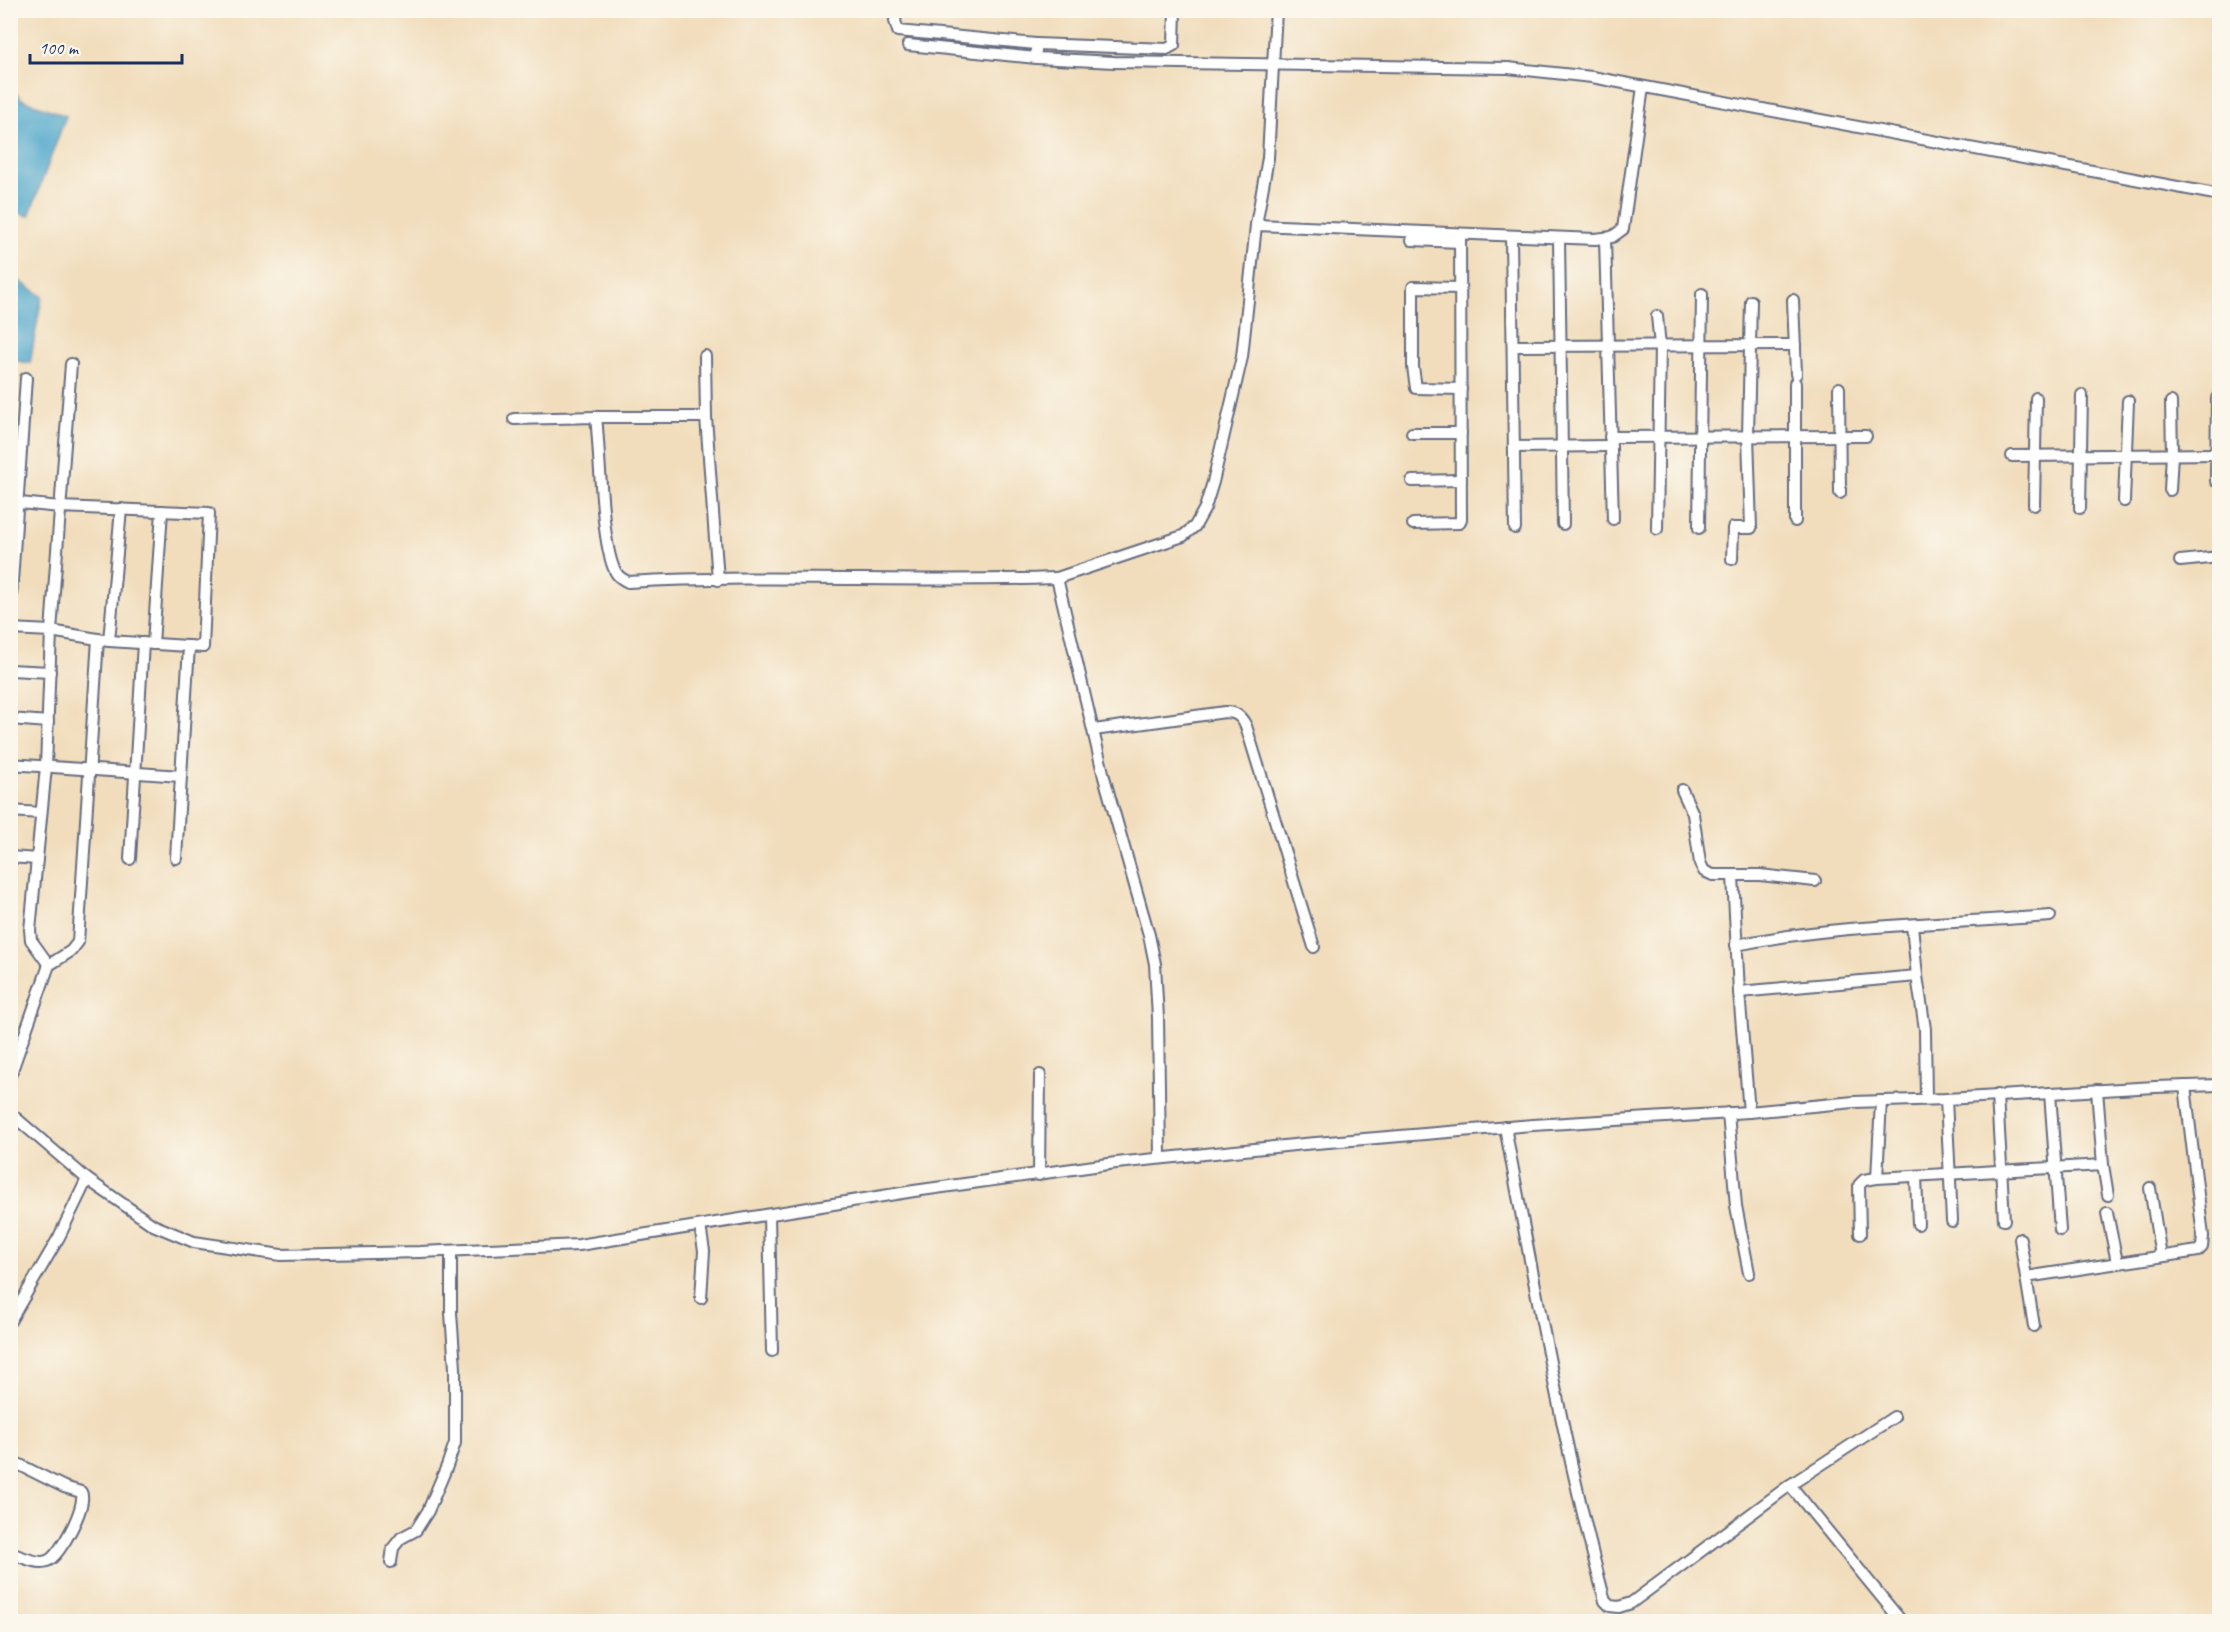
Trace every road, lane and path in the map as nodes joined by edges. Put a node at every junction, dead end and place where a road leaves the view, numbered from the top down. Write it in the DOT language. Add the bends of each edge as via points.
graph roads {
  1 [pos="897,10"];
  2 [pos="1175,10"];
  3 [pos="1276,10"];
  4 [pos="1036,44"];
  5 [pos="908,45"];
  6 [pos="1036,58"];
  7 [pos="1273,65"];
  8 [pos="1643,87"];
  9 [pos="2220,195"];
  10 [pos="1256,225"];
  11 [pos="1511,236"];
  12 [pos="1460,238"];
  13 [pos="1559,238"];
  14 [pos="1605,239"];
  15 [pos="1412,240"];
  16 [pos="1460,288"];
  17 [pos="1702,294"];
  18 [pos="1793,300"];
  19 [pos="1750,301"];
  20 [pos="1657,316"];
  21 [pos="1750,345"];
  22 [pos="1795,345"];
  23 [pos="1513,346"];
  24 [pos="1561,346"];
  25 [pos="1660,346"];
  26 [pos="1701,346"];
  27 [pos="1608,347"];
  28 [pos="705,356"];
  29 [pos="71,364"];
  30 [pos="26,378"];
  31 [pos="1839,387"];
  32 [pos="1461,389"];
  33 [pos="2082,395"];
  34 [pos="2036,398"];
  35 [pos="2220,399"];
  36 [pos="2128,401"];
  37 [pos="2171,402"];
  38 [pos="596,417"];
  39 [pos="706,417"];
  40 [pos="514,419"];
  41 [pos="1461,433"];
  42 [pos="1412,434"];
  43 [pos="1748,436"];
  44 [pos="1795,436"];
  45 [pos="1839,436"];
  46 [pos="1866,436"];
  47 [pos="1658,437"];
  48 [pos="1699,437"];
  49 [pos="1610,441"];
  50 [pos="1514,447"];
  51 [pos="1563,447"];
  52 [pos="2172,454"];
  53 [pos="2218,454"];
  54 [pos="2082,455"];
  55 [pos="2126,455"];
  56 [pos="2012,456"];
  57 [pos="2036,456"];
  58 [pos="1461,480"];
  59 [pos="1412,481"];
  60 [pos="2216,481"];
  61 [pos="2170,490"];
  62 [pos="1840,493"];
  63 [pos="2124,501"];
  64 [pos="14,503"];
  65 [pos="2034,505"];
  66 [pos="60,507"];
  67 [pos="2080,508"];
  68 [pos="121,509"];
  69 [pos="162,511"];
  70 [pos="1613,519"];
  71 [pos="1795,521"];
  72 [pos="1413,524"];
  73 [pos="1563,524"];
  74 [pos="1515,528"];
  75 [pos="1699,528"];
  76 [pos="1657,530"];
  77 [pos="2220,557"];
  78 [pos="1732,559"];
  79 [pos="2180,561"];
  80 [pos="1057,578"];
  81 [pos="718,580"];
  82 [pos="10,611"];
  83 [pos="10,629"];
  84 [pos="51,631"];
  85 [pos="104,640"];
  86 [pos="148,643"];
  87 [pos="189,646"];
  88 [pos="10,670"];
  89 [pos="50,672"];
  90 [pos="10,719"];
  91 [pos="48,722"];
  92 [pos="1094,730"];
  93 [pos="10,764"];
  94 [pos="46,767"];
  95 [pos="90,769"];
  96 [pos="136,773"];
  97 [pos="181,776"];
  98 [pos="1682,790"];
  99 [pos="10,811"];
  100 [pos="41,813"];
  101 [pos="10,857"];
  102 [pos="176,858"];
  103 [pos="37,859"];
  104 [pos="130,859"];
  105 [pos="1733,876"];
  106 [pos="1815,880"];
  107 [pos="2050,915"];
  108 [pos="1912,925"];
  109 [pos="1736,945"];
  110 [pos="1314,947"];
  111 [pos="50,965"];
  112 [pos="1917,976"];
  113 [pos="1739,992"];
  114 [pos="1040,1075"];
  115 [pos="10,1076"];
  116 [pos="2220,1085"];
  117 [pos="2185,1086"];
  118 [pos="2097,1090"];
  119 [pos="2050,1093"];
  120 [pos="1997,1095"];
  121 [pos="1926,1099"];
  122 [pos="1946,1099"];
  123 [pos="1881,1101"];
  124 [pos="1749,1112"];
  125 [pos="10,1113"];
  126 [pos="1728,1113"];
  127 [pos="1505,1127"];
  128 [pos="1160,1157"];
  129 [pos="2103,1165"];
  130 [pos="2055,1168"];
  131 [pos="2002,1171"];
  132 [pos="1040,1175"];
  133 [pos="1950,1176"];
  134 [pos="1916,1177"];
  135 [pos="1877,1178"];
  136 [pos="87,1179"];
  137 [pos="2150,1188"];
  138 [pos="2108,1195"];
  139 [pos="2107,1213"];
  140 [pos="769,1215"];
  141 [pos="2004,1220"];
  142 [pos="1952,1221"];
  143 [pos="1918,1224"];
  144 [pos="700,1226"];
  145 [pos="2060,1230"];
  146 [pos="1860,1233"];
  147 [pos="2020,1239"];
  148 [pos="451,1251"];
  149 [pos="2161,1256"];
  150 [pos="2117,1262"];
  151 [pos="1749,1273"];
  152 [pos="2026,1277"];
  153 [pos="701,1298"];
  154 [pos="10,1321"];
  155 [pos="2034,1326"];
  156 [pos="772,1351"];
  157 [pos="1894,1417"];
  158 [pos="10,1460"];
  159 [pos="1790,1485"];
  160 [pos="10,1553"];
  161 [pos="392,1562"];
  162 [pos="1902,1622"];
  1 -- 4 [label="street" via="898,31"];
  2 -- 4 [label="street" via="1174,45 1167,50"];
  3 -- 7 [label="street"];
  4 -- 6 [label="street"];
  5 -- 6 [label="street"];
  6 -- 7 [label="street"];
  7 -- 8 [label="street" via="1508,68"];
  7 -- 10 [label="street" via="1268,158"];
  8 -- 9 [label="street"];
  8 -- 14 [label="street" via="1623,229"];
  10 -- 12 [label="street"];
  10 -- 80 [label="street" via="1242,357 1213,482 1195,526 1165,543"];
  11 -- 12 [label="street"];
  11 -- 13 [label="street"];
  11 -- 23 [label="street"];
  12 -- 15 [label="street"];
  12 -- 16 [label="street"];
  13 -- 14 [label="street"];
  13 -- 24 [label="street"];
  14 -- 27 [label="street"];
  16 -- 32 [label="street"];
  16 -- 32 [label="street" via="1413,287 1413,367 1416,388"];
  17 -- 26 [label="street"];
  18 -- 22 [label="street"];
  19 -- 21 [label="street"];
  20 -- 25 [label="street"];
  21 -- 22 [label="street"];
  21 -- 26 [label="street"];
  21 -- 43 [label="street"];
  22 -- 44 [label="street"];
  23 -- 24 [label="street"];
  23 -- 50 [label="street"];
  24 -- 27 [label="street"];
  24 -- 51 [label="street"];
  25 -- 26 [label="street"];
  25 -- 27 [label="street"];
  25 -- 47 [label="street"];
  26 -- 48 [label="street"];
  27 -- 49 [label="street"];
  28 -- 39 [label="street"];
  29 -- 66 [label="street"];
  30 -- 64 [label="street"];
  31 -- 45 [label="street"];
  32 -- 41 [label="street"];
  33 -- 54 [label="street"];
  34 -- 57 [label="street"];
  35 -- 53 [label="street" via="2217,398"];
  36 -- 55 [label="street"];
  37 -- 52 [label="street"];
  38 -- 39 [label="street"];
  38 -- 40 [label="street"];
  38 -- 81 [label="street" via="606,530 616,573 628,582"];
  39 -- 81 [label="street"];
  41 -- 42 [label="street"];
  41 -- 58 [label="street"];
  43 -- 44 [label="street"];
  43 -- 48 [label="street"];
  43 -- 78 [label="street" via="1751,528 1733,528"];
  44 -- 45 [label="street"];
  44 -- 71 [label="street"];
  45 -- 46 [label="street"];
  45 -- 62 [label="street"];
  47 -- 48 [label="street"];
  47 -- 49 [label="street"];
  47 -- 76 [label="street"];
  48 -- 75 [label="street"];
  49 -- 51 [label="street"];
  49 -- 70 [label="street"];
  50 -- 51 [label="street"];
  50 -- 74 [label="street"];
  51 -- 73 [label="street"];
  52 -- 53 [label="street"];
  52 -- 55 [label="street"];
  52 -- 61 [label="street"];
  53 -- 60 [label="street"];
  54 -- 55 [label="street"];
  54 -- 57 [label="street"];
  54 -- 67 [label="street"];
  55 -- 63 [label="street"];
  56 -- 57 [label="street"];
  57 -- 65 [label="street"];
  58 -- 59 [label="street"];
  58 -- 72 [label="street" via="1459,523"];
  64 -- 66 [label="street"];
  64 -- 82 [label="street"];
  66 -- 68 [label="street"];
  66 -- 84 [label="street"];
  68 -- 69 [label="street"];
  68 -- 85 [label="street"];
  69 -- 86 [label="street"];
  69 -- 87 [label="street" via="209,513 203,647"];
  77 -- 79 [label="street"];
  80 -- 81 [label="street"];
  80 -- 92 [label="street"];
  83 -- 84 [label="street"];
  84 -- 85 [label="street"];
  84 -- 89 [label="street"];
  85 -- 86 [label="street"];
  85 -- 95 [label="street"];
  86 -- 87 [label="street"];
  86 -- 96 [label="street"];
  87 -- 97 [label="street"];
  88 -- 89 [label="street"];
  89 -- 91 [label="street"];
  90 -- 91 [label="street"];
  91 -- 94 [label="street"];
  92 -- 110 [label="street" via="1225,712 1240,716 1250,736"];
  92 -- 128 [label="street" via="1155,964"];
  93 -- 94 [label="street"];
  94 -- 95 [label="street"];
  94 -- 100 [label="street"];
  95 -- 96 [label="street"];
  95 -- 111 [label="street" via="78,942"];
  96 -- 97 [label="street"];
  96 -- 104 [label="street"];
  97 -- 102 [label="street"];
  98 -- 105 [label="street" via="1695,824 1702,869 1713,875"];
  99 -- 100 [label="street"];
  100 -- 103 [label="street"];
  101 -- 103 [label="street"];
  103 -- 111 [label="street" via="30,936"];
  105 -- 106 [label="street"];
  105 -- 109 [label="street"];
  107 -- 108 [label="street"];
  108 -- 109 [label="street" via="1838,929"];
  108 -- 112 [label="street"];
  109 -- 113 [label="street"];
  111 -- 115 [label="street"];
  112 -- 113 [label="street"];
  112 -- 121 [label="street" via="1925,1029"];
  113 -- 124 [label="street"];
  114 -- 132 [label="street"];
  116 -- 117 [label="street"];
  117 -- 118 [label="street"];
  117 -- 149 [label="street" via="2203,1241 2198,1251"];
  118 -- 119 [label="street"];
  118 -- 129 [label="street"];
  119 -- 120 [label="street"];
  119 -- 130 [label="street"];
  120 -- 122 [label="street"];
  120 -- 131 [label="street"];
  121 -- 122 [label="street"];
  121 -- 123 [label="street"];
  122 -- 133 [label="street"];
  123 -- 124 [label="street"];
  123 -- 135 [label="street"];
  124 -- 126 [label="street"];
  125 -- 136 [label="street"];
  126 -- 127 [label="street"];
  126 -- 151 [label="street" via="1736,1206"];
  127 -- 128 [label="street"];
  127 -- 159 [label="street" via="1564,1432 1607,1603 1615,1607 1631,1602"];
  128 -- 132 [label="street"];
  129 -- 130 [label="street"];
  129 -- 138 [label="street"];
  130 -- 131 [label="street"];
  130 -- 145 [label="street"];
  131 -- 133 [label="street"];
  131 -- 141 [label="street"];
  132 -- 140 [label="street"];
  133 -- 134 [label="street"];
  133 -- 142 [label="street"];
  134 -- 135 [label="street"];
  134 -- 143 [label="street"];
  135 -- 146 [label="street" via="1859,1185"];
  136 -- 148 [label="street" via="145,1221 194,1242 281,1255"];
  136 -- 154 [label="street" via="59,1237"];
  137 -- 149 [label="street"];
  139 -- 150 [label="street"];
  140 -- 144 [label="street"];
  140 -- 156 [label="street"];
  144 -- 148 [label="street" via="558,1247"];
  144 -- 153 [label="street" via="704,1251"];
  147 -- 152 [label="street"];
  148 -- 161 [label="street" via="454,1443 428,1511 416,1530 393,1548"];
  149 -- 150 [label="street"];
  150 -- 152 [label="street"];
  152 -- 155 [label="street"];
  157 -- 159 [label="street"];
  158 -- 160 [label="street" via="81,1492 83,1499 53,1558 41,1563"];
  159 -- 162 [label="street"];
}
